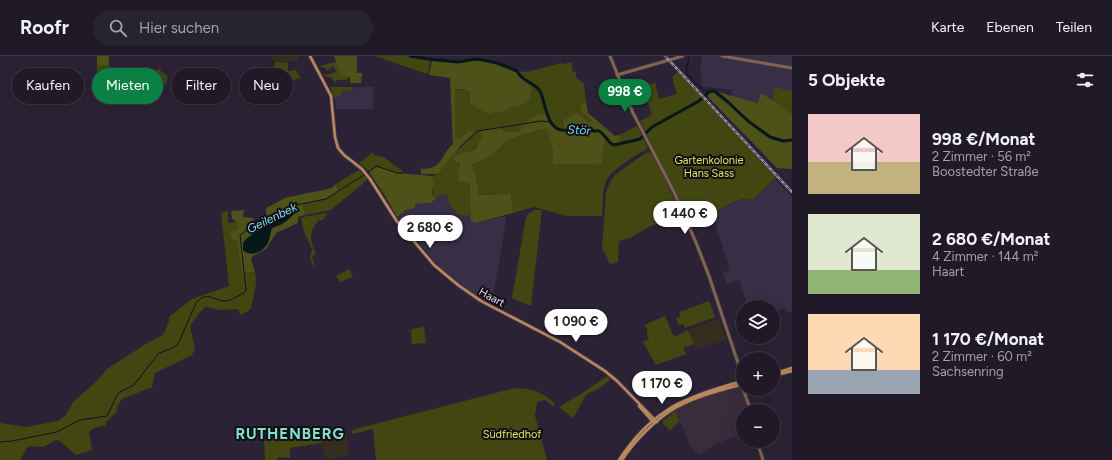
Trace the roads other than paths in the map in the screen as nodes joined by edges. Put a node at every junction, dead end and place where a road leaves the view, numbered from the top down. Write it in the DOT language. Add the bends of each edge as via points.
graph roads {
  1 [pos="310,56"];
  2 [pos="610,56"];
  3 [pos="683,56"];
  4 [pos="722,56"];
  5 [pos="792,68"];
  6 [pos="617,75"];
  7 [pos="736,357"];
  8 [pos="792,370"];
  9 [pos="780,373"];
  10 [pos="736,386"];
  11 [pos="736,386"];
  12 [pos="639,405"];
  13 [pos="649,414"];
  14 [pos="658,417"];
  15 [pos="655,422"];
  16 [pos="759,448"];
  17 [pos="620,460"];
  18 [pos="763,460"];
  1 -- 12 [label="main road, Haart" via="331,96 337,145 376,186 396,220 439,270 481,301 560,342 605,371"];
  2 -- 6 [label="street"];
  3 -- 6 [label="street"];
  4 -- 5 [label="street"];
  6 -- 7 [label="street" via="692,232"];
  8 -- 9 [label="main road"];
  10 -- 14 [label="main road" via="721,387 678,404"];
  11 -- 15 [label="main road" via="718,390 681,405"];
  12 -- 13 [label="main road, Haart"];
  12 -- 15 [label="main road, Haart"];
  13 -- 14 [label="main road"];
  13 -- 15 [label="main road, Haart"];
  14 -- 15 [label="main road"];
  15 -- 17 [label="main road"];
  16 -- 18 [label="street"];
}
